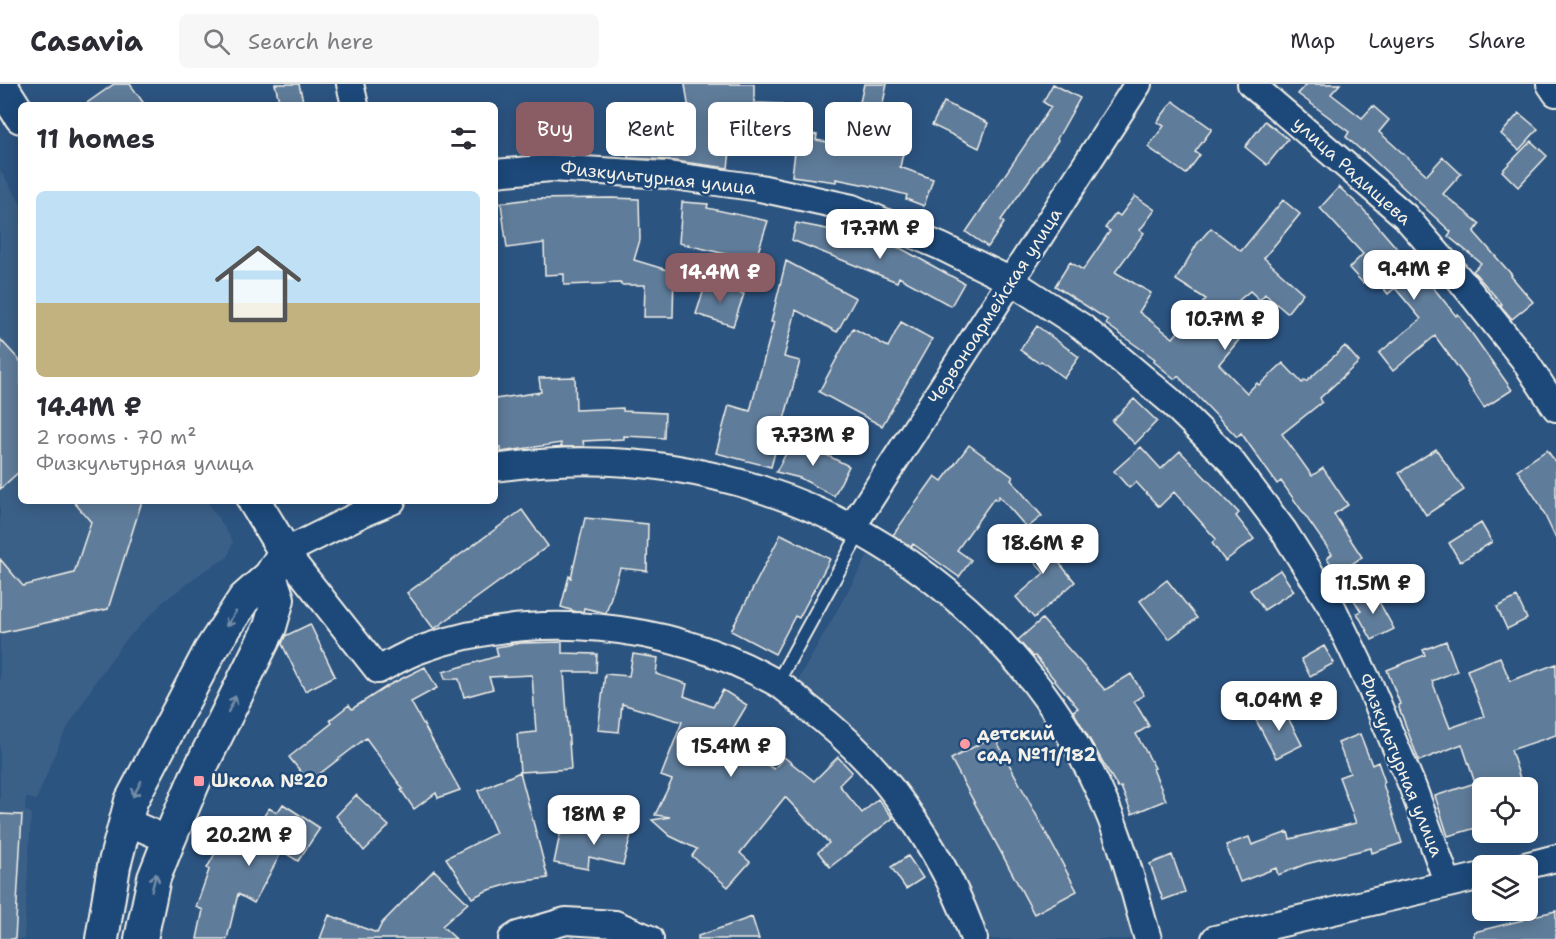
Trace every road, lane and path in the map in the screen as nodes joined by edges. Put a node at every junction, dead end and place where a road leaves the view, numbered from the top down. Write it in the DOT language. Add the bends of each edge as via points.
graph roads {
  1 [pos="0,84"];
  2 [pos="350,84"];
  3 [pos="1138,84"];
  4 [pos="1251,84"];
  5 [pos="1550,84"];
  6 [pos="1556,93"];
  7 [pos="354,102"];
  8 [pos="18,112"];
  9 [pos="498,173"];
  10 [pos="1011,281"];
  11 [pos="1556,408"];
  12 [pos="498,468"];
  13 [pos="256,504"];
  14 [pos="385,504"];
  15 [pos="856,530"];
  16 [pos="278,564"];
  17 [pos="777,683"];
  18 [pos="125,821"];
  19 [pos="169,840"];
  20 [pos="1556,858"];
  21 [pos="1538,863"];
  22 [pos="1472,878"];
  23 [pos="1448,884"];
  24 [pos="102,939"];
  25 [pos="141,939"];
  26 [pos="513,939"];
  27 [pos="650,939"];
  28 [pos="974,939"];
  29 [pos="1148,939"];
  30 [pos="1215,939"];
  1 -- 8 [label="street"];
  2 -- 7 [label="street"];
  3 -- 10 [label="street, Червоноармейская улица"];
  4 -- 11 [label="street, улица Радищева" via="1405,216 1523,358"];
  5 -- 6 [label="street"];
  9 -- 10 [label="street, Физкультурная улица" via="551,168 666,176 771,190 852,208"];
  10 -- 15 [label="street, Червоноармейская улица"];
  10 -- 23 [label="street, Физкультурная улица" via="1082,327 1168,400 1231,461 1283,530 1333,609 1365,676 1413,788"];
  12 -- 15 [label="street" via="592,460 699,472 766,489"];
  13 -- 16 [label="street"];
  14 -- 16 [label="street"];
  15 -- 17 [label="lane"];
  15 -- 29 [label="street" via="918,568 961,603 1004,645 1041,690 1099,789 1120,843"];
  16 -- 17 [label="street" via="378,670 419,650 471,635 520,627 573,626 627,631 678,642 729,659"];
  16 -- 18 [label="street, one-way" via="244,599 210,651 131,801"];
  19 -- 16 [label="street, one-way" via="270,627 278,599"];
  17 -- 28 [label="street" via="859,750 895,792 936,853 964,908"];
  18 -- 19 [label="street"];
  18 -- 24 [label="street"];
  25 -- 19 [label="street, one-way" via="154,878"];
  20 -- 21 [label="street"];
  22 -- 23 [label="street"];
  23 -- 30 [label="street"];
  26 -- 27 [label="street" via="566,921 615,924"];
}
